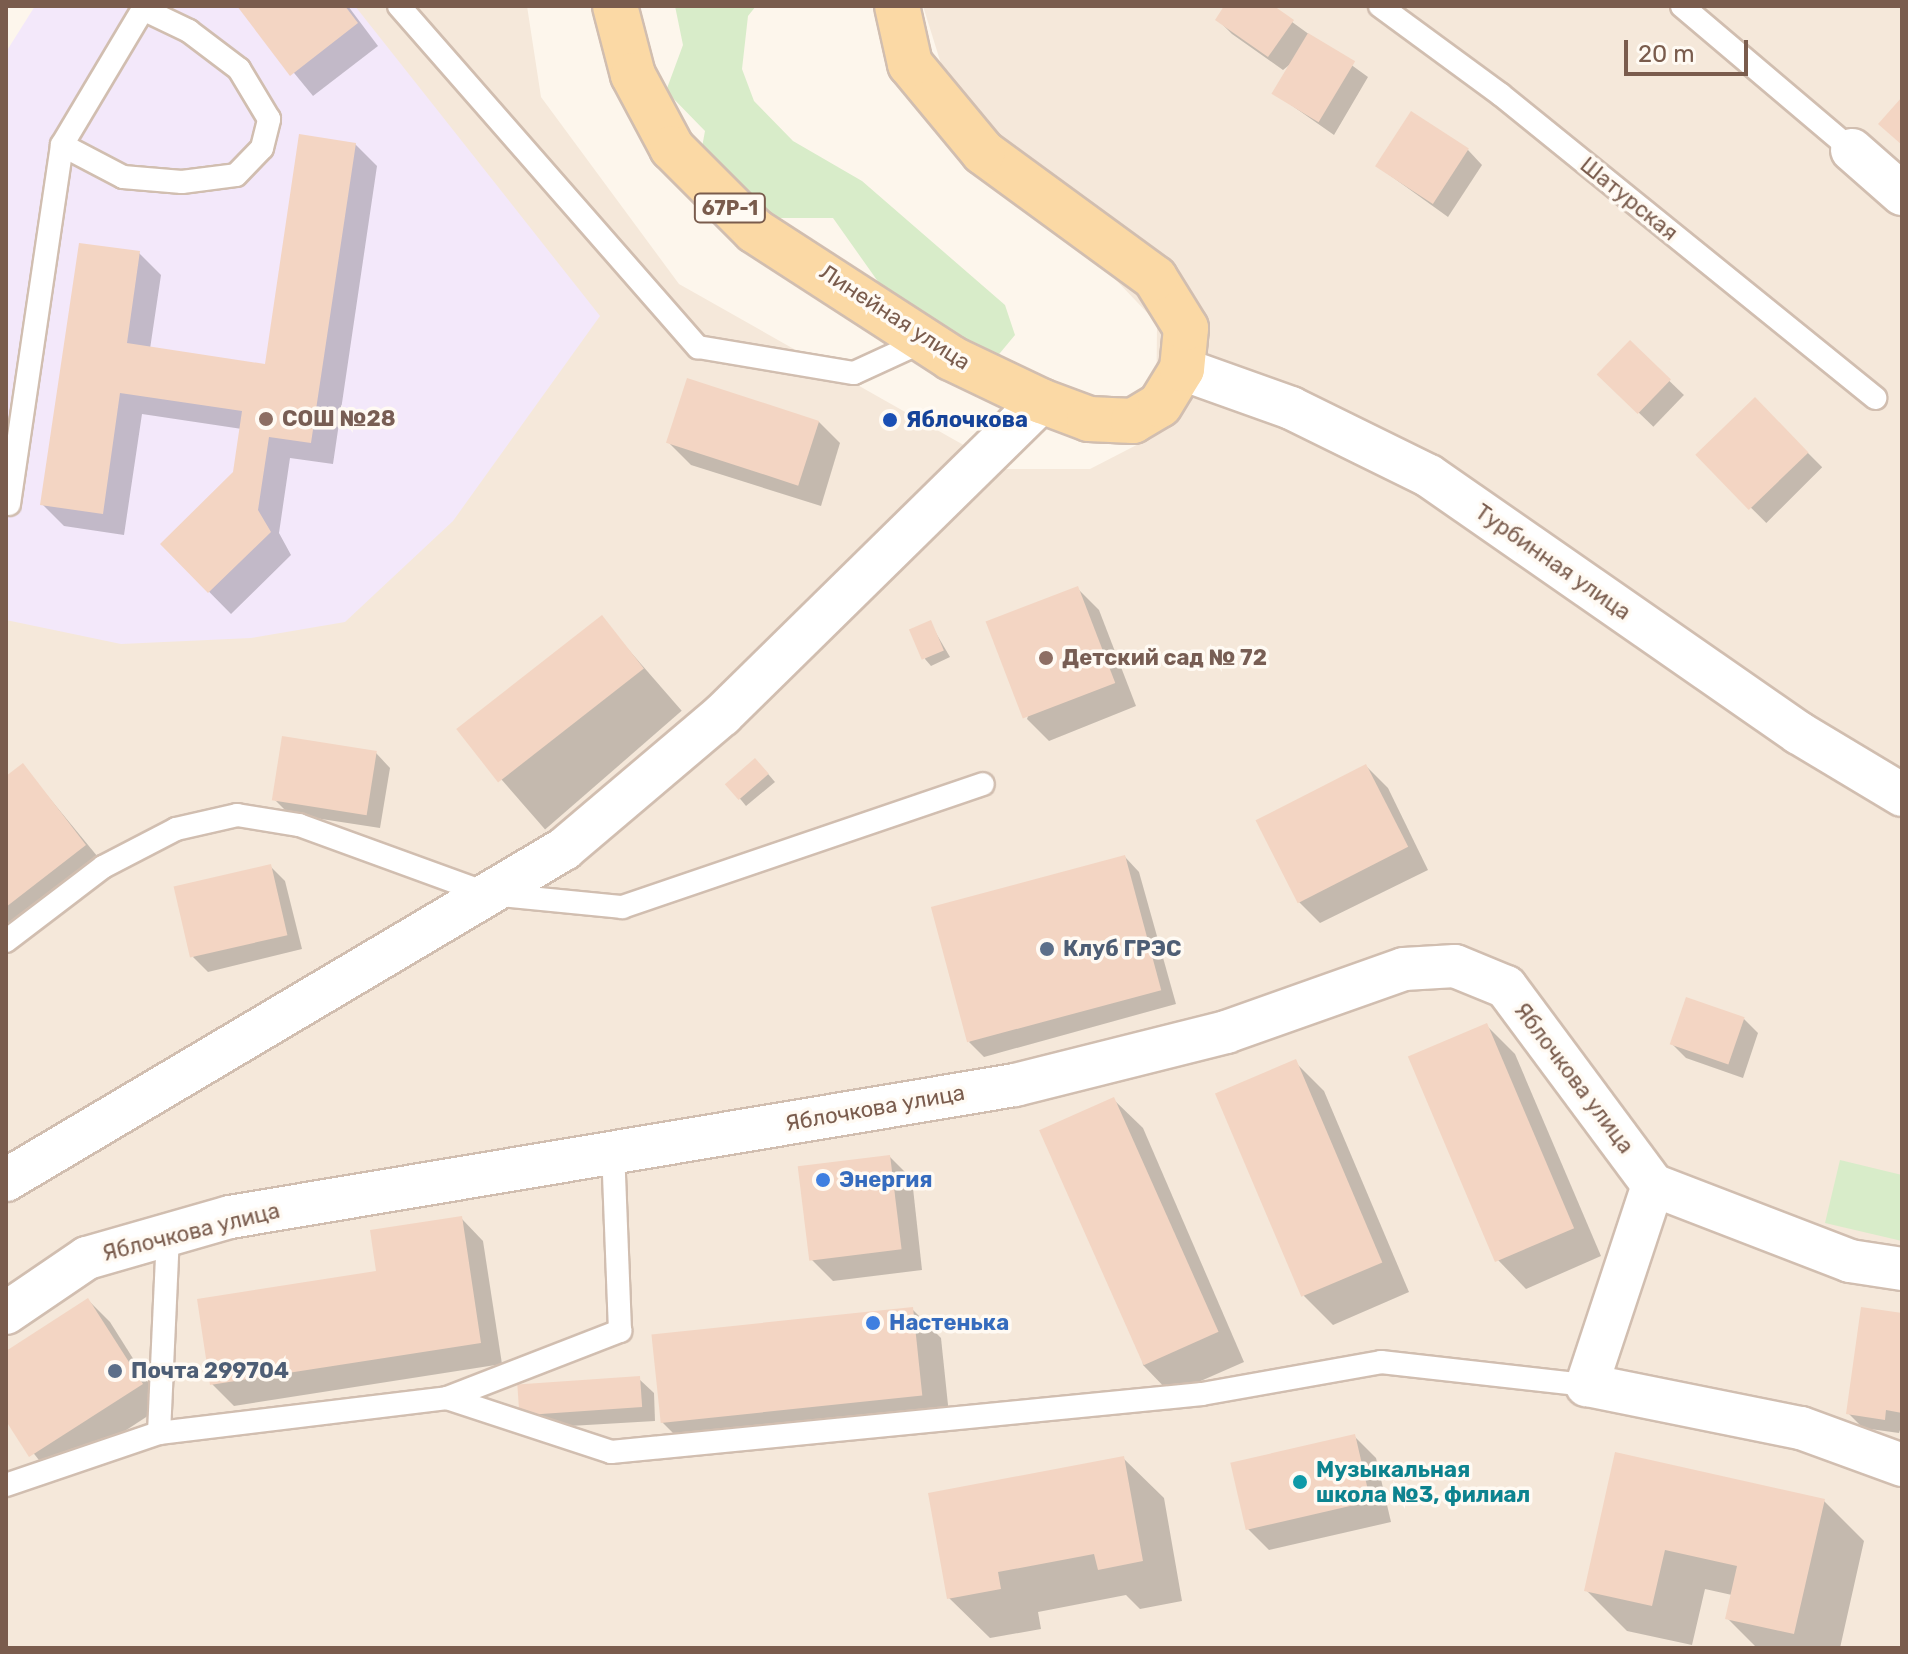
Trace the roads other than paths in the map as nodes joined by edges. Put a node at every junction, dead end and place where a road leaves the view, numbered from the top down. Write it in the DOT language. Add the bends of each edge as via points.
graph roads {
  1 [pos="399,6"];
  2 [pos="615,6"];
  3 [pos="897,6"];
  4 [pos="1380,6"];
  5 [pos="1682,6"];
  6 [pos="144,8"];
  7 [pos="62,145"];
  8 [pos="1852,150"];
  9 [pos="1902,194"];
  10 [pos="927,340"];
  11 [pos="1182,369"];
  12 [pos="1875,398"];
  13 [pos="1041,401"];
  14 [pos="9,504"];
  15 [pos="983,784"];
  16 [pos="1902,795"];
  17 [pos="489,894"];
  18 [pos="6,941"];
  19 [pos="613,1152"];
  20 [pos="6,1180"];
  21 [pos="1653,1185"];
  22 [pos="168,1235"];
  23 [pos="1902,1269"];
  24 [pos="6,1313"];
  25 [pos="1587,1385"];
  26 [pos="447,1398"];
  27 [pos="159,1433"];
  28 [pos="1902,1465"];
  29 [pos="6,1485"];
  1 -- 10 [label="lane" via="698,347 854,373"];
  2 -- 10 [label="main road, Линейная улица / 67Р-1" via="633,75 672,148 710,190 755,231"];
  3 -- 11 [label="main road, Линейная улица / 67Р-1" via="910,64 983,152 1155,278 1186,328"];
  4 -- 12 [label="lane, Шатурская" via="1500,94"];
  5 -- 8 [label="lane"];
  6 -- 7 [label="lane"];
  6 -- 7 [label="lane" via="189,31 239,69 269,119 262,148 236,175 182,182 123,177"];
  7 -- 14 [label="lane"];
  8 -- 9 [label="street"];
  10 -- 13 [label="main road, Линейная улица / 67Р-1" via="951,358"];
  11 -- 13 [label="main road, Линейная улица / 67Р-1" via="1160,405 1133,421 1089,419"];
  11 -- 16 [label="street, Турбинная улица" via="1291,408 1429,476 1799,733"];
  13 -- 17 [label="street" via="722,715 564,849"];
  15 -- 17 [label="lane" via="622,907"];
  17 -- 18 [label="lane" via="299,825 237,815 176,829 103,867"];
  17 -- 20 [label="street"];
  19 -- 21 [label="street, Яблочкова улица" via="1015,1085 1226,1032 1404,969 1455,966 1506,987"];
  19 -- 22 [label="street, Яблочкова улица" via="230,1217"];
  19 -- 26 [label="lane" via="620,1331"];
  21 -- 23 [label="street" via="1850,1261"];
  21 -- 25 [label="street"];
  22 -- 24 [label="street, Яблочкова улица" via="87,1258"];
  22 -- 27 [label="lane"];
  25 -- 26 [label="lane" via="1381,1362 1202,1394 611,1452"];
  25 -- 28 [label="street" via="1801,1428"];
  26 -- 27 [label="lane"];
  27 -- 29 [label="lane"];
}
